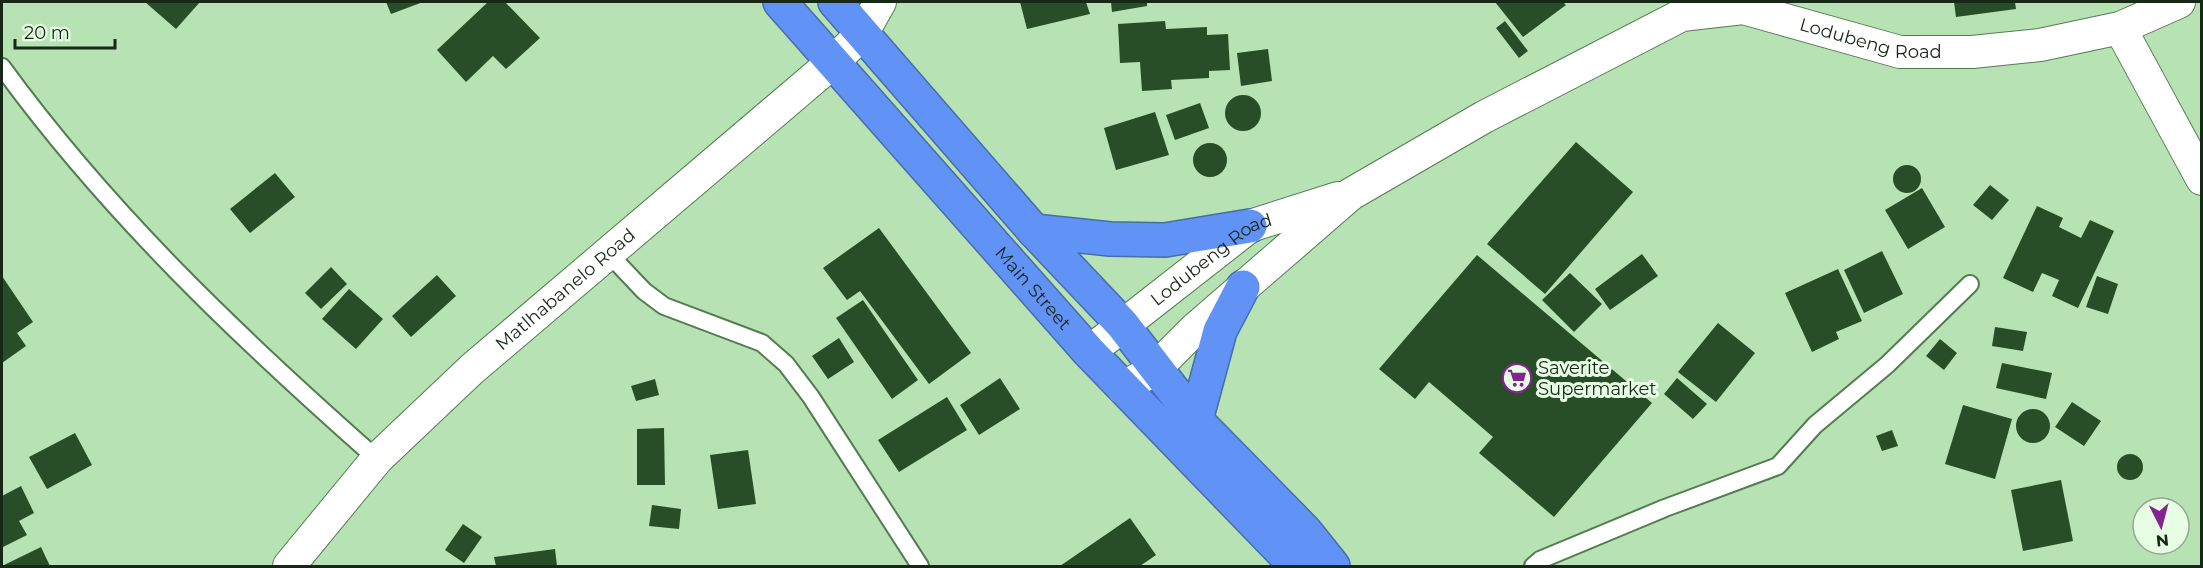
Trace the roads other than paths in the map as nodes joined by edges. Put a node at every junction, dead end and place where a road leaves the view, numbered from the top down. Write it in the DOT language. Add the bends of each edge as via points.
graph roads {
  1 [pos="780,2"];
  2 [pos="835,2"];
  3 [pos="880,2"];
  4 [pos="2179,2"];
  5 [pos="1682,8"];
  6 [pos="2120,28"];
  7 [pos="862,34"];
  8 [pos="832,62"];
  9 [pos="2,67"];
  10 [pos="2202,179"];
  11 [pos="1351,194"];
  12 [pos="1251,226"];
  13 [pos="1034,231"];
  14 [pos="608,253"];
  15 [pos="1970,284"];
  16 [pos="1243,287"];
  17 [pos="1122,324"];
  18 [pos="1089,352"];
  19 [pos="1155,369"];
  20 [pos="1123,388"];
  21 [pos="1196,420"];
  22 [pos="377,459"];
  23 [pos="289,567"];
  24 [pos="920,567"];
  25 [pos="1296,567"];
  26 [pos="1333,567"];
  27 [pos="1533,567"];
  1 -- 8 [label="highway, Main Street"];
  2 -- 7 [label="highway"];
  3 -- 7 [label="street, Matlhabanelo Road"];
  4 -- 6 [label="street, Lodubeng Road"];
  5 -- 6 [label="street, Lodubeng Road" via="1743,8 1900,52 1972,52 2040,45"];
  5 -- 11 [label="street, Lodubeng Road"];
  6 -- 10 [label="street"];
  7 -- 8 [label="street, Matlhabanelo Road"];
  7 -- 13 [label="highway"];
  8 -- 14 [label="street, Matlhabanelo Road"];
  8 -- 18 [label="highway, Main Street"];
  9 -- 22 [label="lane" via="76,162 162,257 265,360"];
  11 -- 12 [label="street, Lodubeng Road"];
  11 -- 16 [label="street, Lodubeng Road"];
  12 -- 13 [label="highway" via="1165,240"];
  12 -- 17 [label="street, Lodubeng Road"];
  13 -- 17 [label="highway"];
  14 -- 22 [label="street, Matlhabanelo Road" via="472,369"];
  14 -- 24 [label="lane" via="664,306 762,343 776,353 846,449"];
  15 -- 27 [label="lane" via="1887,364 1815,425 1778,466 1665,508 1540,560"];
  16 -- 19 [label="street, Lodubeng Road"];
  16 -- 21 [label="highway" via="1220,331"];
  17 -- 18 [label="street, Lodubeng Road"];
  17 -- 19 [label="highway"];
  18 -- 20 [label="highway, Main Street"];
  19 -- 20 [label="street, Lodubeng Road"];
  19 -- 21 [label="highway"];
  20 -- 25 [label="highway, Main Street"];
  21 -- 26 [label="highway" via="1305,531"];
  22 -- 23 [label="street, Matlhabanelo Road"];
}
